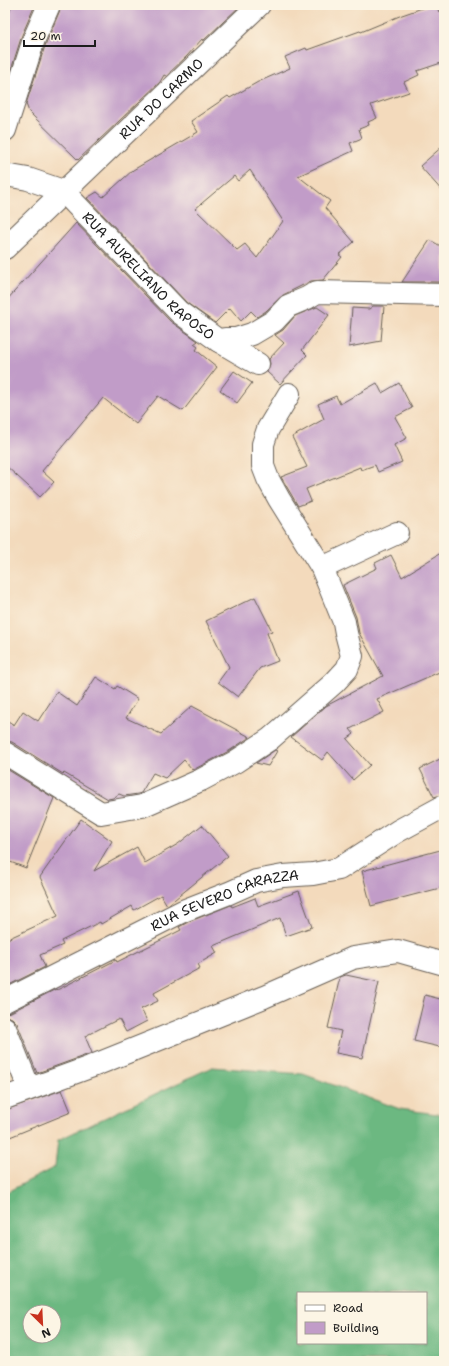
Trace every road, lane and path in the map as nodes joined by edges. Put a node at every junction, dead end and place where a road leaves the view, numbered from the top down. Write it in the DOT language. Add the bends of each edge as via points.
graph roads {
  1 [pos="49,5"];
  2 [pos="259,5"];
  3 [pos="5,130"];
  4 [pos="5,175"];
  5 [pos="63,191"];
  6 [pos="5,248"];
  7 [pos="444,295"];
  8 [pos="219,341"];
  9 [pos="258,364"];
  10 [pos="289,394"];
  11 [pos="397,533"];
  12 [pos="322,568"];
  13 [pos="5,752"];
  14 [pos="444,806"];
  15 [pos="444,964"];
  16 [pos="5,1001"];
  17 [pos="5,1028"];
  18 [pos="30,1088"];
  19 [pos="5,1098"];
  1 -- 3 [label="street" via="34,39"];
  2 -- 5 [label="street, RUA DO CARMO"];
  4 -- 5 [label="street" via="28,179"];
  5 -- 6 [label="street, RUA DO CARMO"];
  5 -- 8 [label="street, RUA AURELIANO RAPOSO" via="179,312"];
  7 -- 8 [label="street, RUA AURELIANO RAPOSO" via="317,292 288,306 274,321 252,334"];
  8 -- 9 [label="street"];
  10 -- 12 [label="street" via="268,429 263,444 263,466 279,499"];
  11 -- 12 [label="street"];
  12 -- 13 [label="street" via="344,622 352,656 347,669 270,739 235,762 142,806 101,813"];
  14 -- 16 [label="street, RUA SEVERO CARAZZA" via="398,831 339,869 256,881 182,911"];
  15 -- 18 [label="street" via="398,951 353,958 264,997 90,1067"];
  17 -- 18 [label="street"];
  18 -- 19 [label="street"];
}
